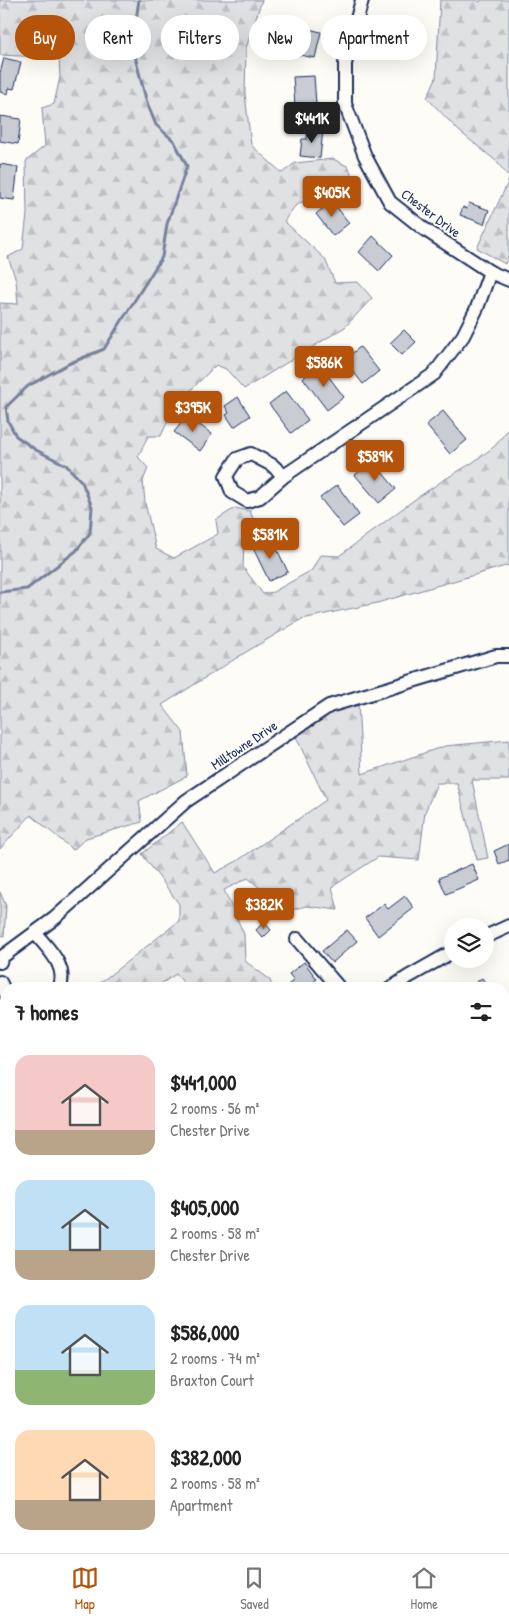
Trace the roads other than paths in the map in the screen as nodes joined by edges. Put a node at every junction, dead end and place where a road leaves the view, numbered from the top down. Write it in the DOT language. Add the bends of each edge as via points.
graph roads {
  1 [pos="362,0"];
  2 [pos="490,272"];
  3 [pos="509,280"];
  4 [pos="284,476"];
  5 [pos="509,656"];
  6 [pos="509,926"];
  7 [pos="494,933"];
  8 [pos="36,934"];
  9 [pos="297,939"];
  10 [pos="444,957"];
  11 [pos="0,962"];
  12 [pos="62,982"];
  13 [pos="334,982"];
  14 [pos="400,982"];
  1 -- 2 [label="street, Chester Drive" via="345,64 344,104 365,156 390,202 424,229"];
  2 -- 3 [label="street, Chester Drive"];
  2 -- 4 [label="street" via="463,336 434,374"];
  5 -- 8 [label="street, Milltowne Drive" via="496,656 329,706 186,801"];
  6 -- 7 [label="street"];
  8 -- 11 [label="street, Milltowne Drive" via="2,956"];
  8 -- 12 [label="street" via="59,962"];
  9 -- 13 [label="street"];
  10 -- 14 [label="street"];
}
